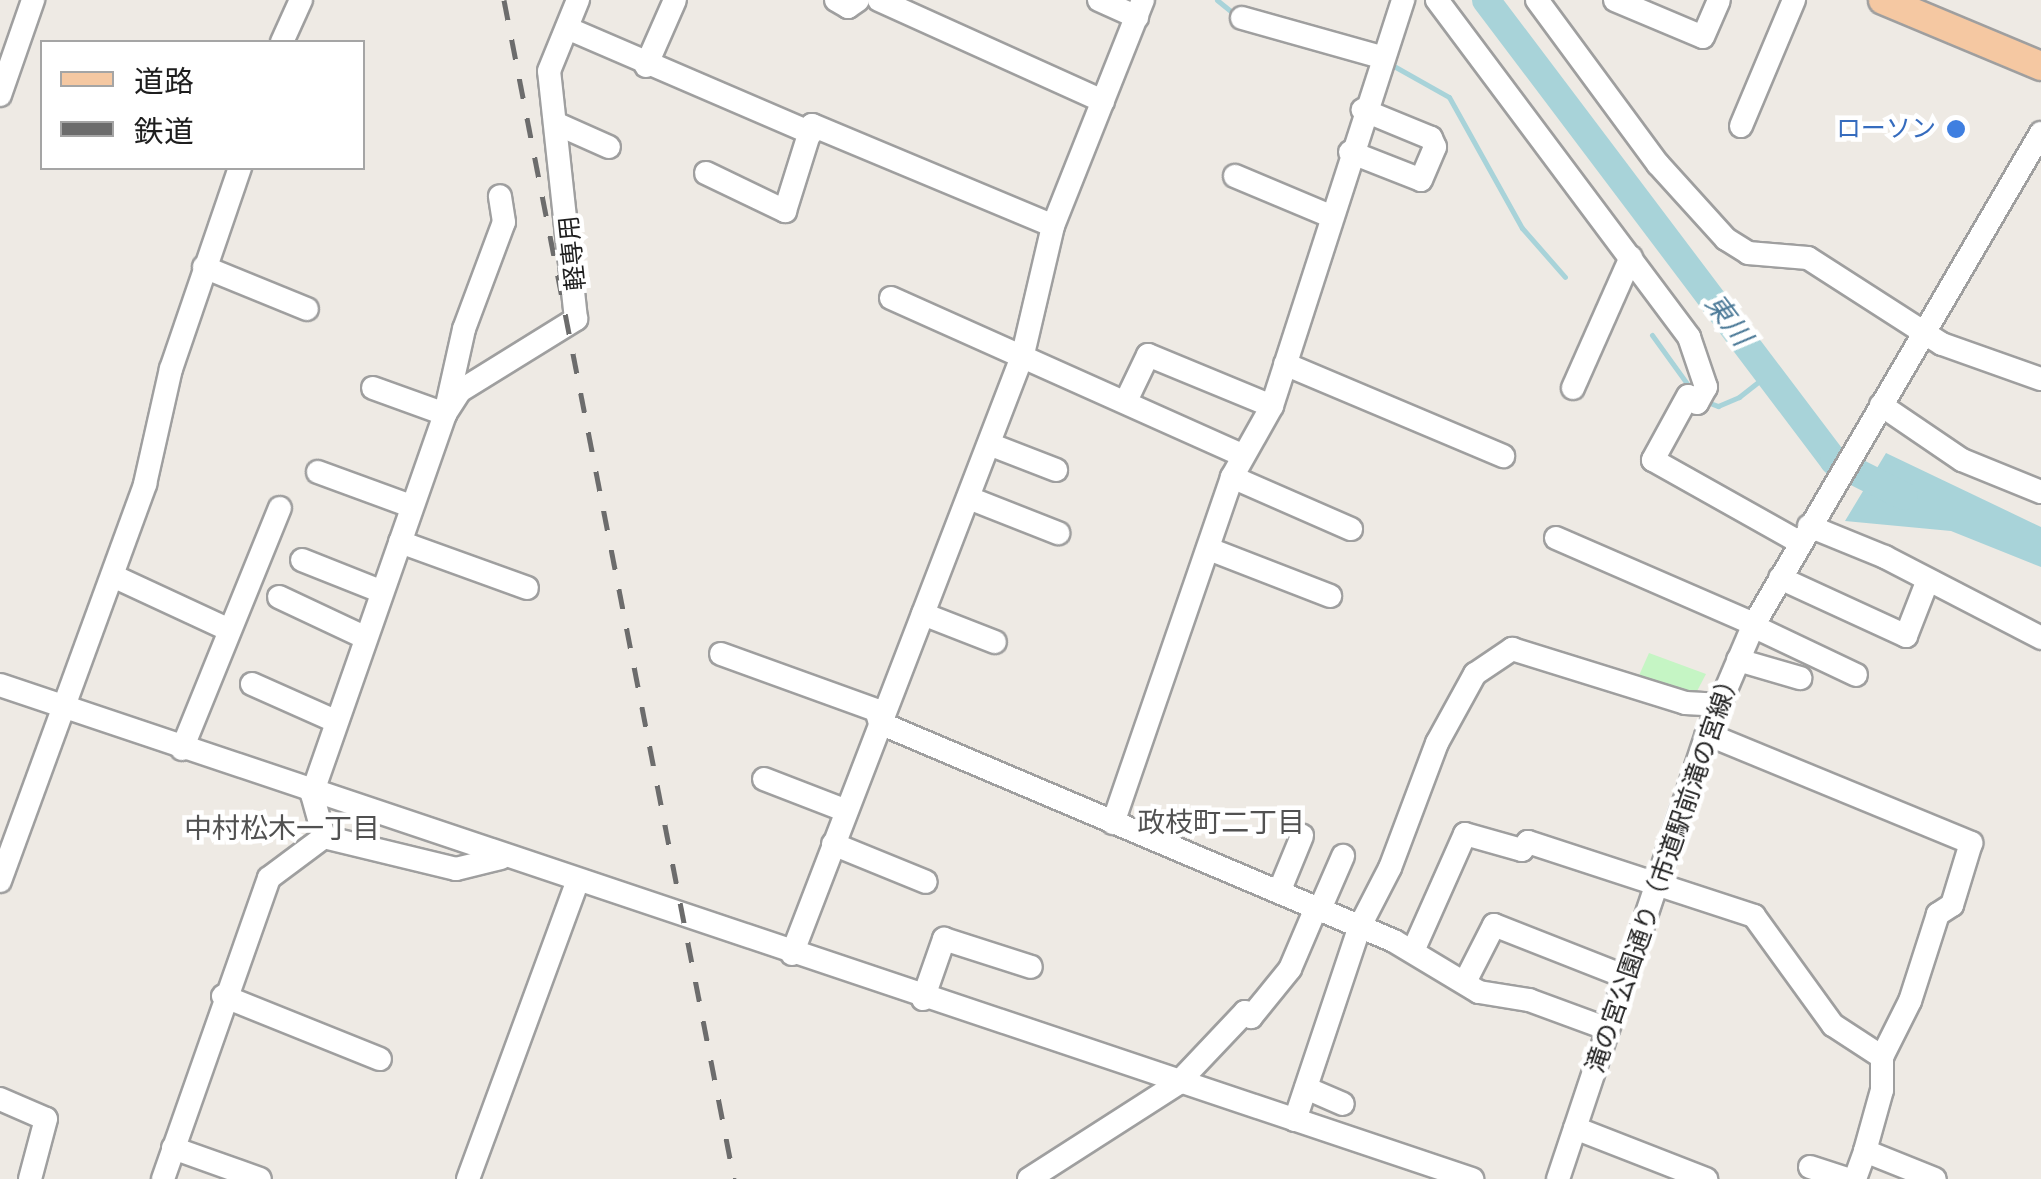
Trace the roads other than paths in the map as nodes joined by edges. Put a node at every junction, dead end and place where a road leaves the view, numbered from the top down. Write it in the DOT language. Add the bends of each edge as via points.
graph roads {
  1 [pos="33,0"];
  2 [pos="301,0"];
  3 [pos="578,0"];
  4 [pos="675,0"];
  5 [pos="836,0"];
  6 [pos="858,0"];
  7 [pos="879,0"];
  8 [pos="1098,0"];
  9 [pos="1402,0"];
  10 [pos="1437,0"];
  11 [pos="1537,0"];
  12 [pos="1615,0"];
  13 [pos="1719,0"];
  14 [pos="1794,0"];
  15 [pos="1884,0"];
  16 [pos="911,6"];
  17 [pos="1140,8"];
  18 [pos="1242,18"];
  19 [pos="567,28"];
  20 [pos="283,40"];
  21 [pos="1382,57"];
  22 [pos="646,66"];
  23 [pos="2041,66"];
  24 [pos="0,95"];
  25 [pos="1103,100"];
  26 [pos="1363,110"];
  27 [pos="555,123"];
  28 [pos="1741,126"];
  29 [pos="810,132"];
  30 [pos="2041,133"];
  31 [pos="609,147"];
  32 [pos="1350,152"];
  33 [pos="239,170"];
  34 [pos="706,173"];
  35 [pos="1236,176"];
  36 [pos="500,196"];
  37 [pos="1330,216"];
  38 [pos="1053,226"];
  39 [pos="1632,257"];
  40 [pos="204,267"];
  41 [pos="891,298"];
  42 [pos="307,308"];
  43 [pos="1925,334"];
  44 [pos="1023,354"];
  45 [pos="1286,364"];
  46 [pos="2041,378"];
  47 [pos="373,388"];
  48 [pos="1573,388"];
  49 [pos="1126,402"];
  50 [pos="1881,405"];
  51 [pos="1272,406"];
  52 [pos="446,414"];
  53 [pos="989,444"];
  54 [pos="1504,456"];
  55 [pos="1237,466"];
  56 [pos="1056,470"];
  57 [pos="318,472"];
  58 [pos="2041,492"];
  59 [pos="969,498"];
  60 [pos="411,506"];
  61 [pos="280,508"];
  62 [pos="1352,528"];
  63 [pos="1808,528"];
  64 [pos="1058,533"];
  65 [pos="1556,538"];
  66 [pos="400,542"];
  67 [pos="1209,549"];
  68 [pos="302,560"];
  69 [pos="113,576"];
  70 [pos="1780,578"];
  71 [pos="1927,582"];
  72 [pos="526,588"];
  73 [pos="380,591"];
  74 [pos="1330,596"];
  75 [pos="279,598"];
  76 [pos="923,614"];
  77 [pos="1754,625"];
  78 [pos="227,629"];
  79 [pos="364,637"];
  80 [pos="2041,638"];
  81 [pos="994,642"];
  82 [pos="721,654"];
  83 [pos="1738,660"];
  84 [pos="1856,675"];
  85 [pos="1800,679"];
  86 [pos="252,684"];
  87 [pos="0,685"];
  88 [pos="1718,705"];
  89 [pos="60,710"];
  90 [pos="335,721"];
  91 [pos="880,723"];
  92 [pos="1708,734"];
  93 [pos="182,749"];
  94 [pos="764,779"];
  95 [pos="312,794"];
  96 [pos="844,810"];
  97 [pos="1114,822"];
  98 [pos="1302,836"];
  99 [pos="324,837"];
  100 [pos="833,844"];
  101 [pos="1343,856"];
  102 [pos="501,858"];
  103 [pos="1658,880"];
  104 [pos="0,881"];
  105 [pos="926,882"];
  106 [pos="577,883"];
  107 [pos="1279,892"];
  108 [pos="1318,909"];
  109 [pos="1360,926"];
  110 [pos="1413,951"];
  111 [pos="792,954"];
  112 [pos="1030,967"];
  113 [pos="1626,977"];
  114 [pos="1465,982"];
  115 [pos="222,996"];
  116 [pos="922,998"];
  117 [pos="1608,1029"];
  118 [pos="1882,1057"];
  119 [pos="380,1060"];
  120 [pos="1177,1084"];
  121 [pos="1306,1088"];
  122 [pos="0,1099"];
  123 [pos="1344,1104"];
  124 [pos="1295,1120"];
  125 [pos="1576,1128"];
  126 [pos="173,1148"];
  127 [pos="1865,1151"];
  128 [pos="1810,1167"];
  129 [pos="30,1179"];
  130 [pos="163,1179"];
  131 [pos="260,1179"];
  132 [pos="468,1179"];
  133 [pos="1030,1179"];
  134 [pos="1472,1179"];
  135 [pos="1558,1179"];
  136 [pos="1706,1179"];
  137 [pos="1846,1179"];
  138 [pos="1855,1179"];
  139 [pos="1935,1179"];
  1 -- 24 [label="street"];
  2 -- 20 [label="street"];
  3 -- 19 [label="street, 軽専用"];
  4 -- 22 [label="street"];
  5 -- 6 [label="street" via="848,6"];
  7 -- 16 [label="street"];
  8 -- 17 [label="street"];
  9 -- 21 [label="street"];
  10 -- 39 [label="street"];
  11 -- 43 [label="street" via="1658,164 1726,239 1748,253 1808,258"];
  12 -- 13 [label="street" via="1703,37"];
  14 -- 28 [label="street"];
  15 -- 23 [label="main road"];
  16 -- 25 [label="street"];
  17 -- 25 [label="street"];
  18 -- 21 [label="street"];
  19 -- 22 [label="street"];
  19 -- 27 [label="street, 軽専用" via="548,71"];
  21 -- 26 [label="street"];
  22 -- 29 [label="street"];
  25 -- 38 [label="street"];
  26 -- 32 [label="street"];
  26 -- 32 [label="street" via="1432,138 1430,184"];
  27 -- 31 [label="street"];
  27 -- 52 [label="street, 軽専用" via="576,319 460,390"];
  29 -- 34 [label="street" via="786,211"];
  29 -- 38 [label="street" via="812,125"];
  30 -- 43 [label="street"];
  32 -- 37 [label="street"];
  33 -- 40 [label="street"];
  35 -- 37 [label="street"];
  36 -- 52 [label="street" via="504,222 464,329"];
  37 -- 45 [label="street"];
  38 -- 44 [label="street"];
  39 -- 48 [label="street"];
  39 -- 63 [label="street" via="1689,337 1701,395 1688,396 1653,460"];
  40 -- 42 [label="street"];
  40 -- 69 [label="street" via="171,369 155,454"];
  41 -- 44 [label="street"];
  43 -- 46 [label="street"];
  43 -- 50 [label="street"];
  44 -- 49 [label="street"];
  44 -- 53 [label="street"];
  45 -- 51 [label="street"];
  45 -- 54 [label="street"];
  47 -- 52 [label="street"];
  49 -- 51 [label="street" via="1148,355"];
  49 -- 55 [label="street"];
  50 -- 58 [label="street" via="1962,460"];
  50 -- 63 [label="street, 滝の宮公園通り（市道駅前滝の宮線）"];
  51 -- 55 [label="street" via="1260,437"];
  52 -- 60 [label="street"];
  53 -- 56 [label="street"];
  53 -- 59 [label="street"];
  55 -- 62 [label="street"];
  55 -- 67 [label="street"];
  57 -- 60 [label="street"];
  59 -- 64 [label="street"];
  59 -- 76 [label="street"];
  60 -- 66 [label="street"];
  61 -- 78 [label="street"];
  63 -- 70 [label="street, 滝の宮公園通り（市道駅前滝の宮線）"];
  63 -- 71 [label="street"];
  65 -- 77 [label="street"];
  66 -- 72 [label="street"];
  66 -- 73 [label="street"];
  67 -- 74 [label="street"];
  67 -- 97 [label="street"];
  68 -- 73 [label="street"];
  69 -- 78 [label="street"];
  69 -- 89 [label="street"];
  70 -- 71 [label="street" via="1906,636"];
  70 -- 77 [label="street, 滝の宮公園通り（市道駅前滝の宮線）"];
  71 -- 80 [label="street"];
  73 -- 79 [label="street"];
  75 -- 79 [label="street"];
  76 -- 81 [label="street"];
  76 -- 91 [label="street"];
  77 -- 83 [label="street, 滝の宮公園通り（市道駅前滝の宮線）"];
  77 -- 84 [label="street"];
  78 -- 93 [label="street"];
  79 -- 90 [label="street"];
  82 -- 91 [label="street" via="876,710"];
  83 -- 85 [label="street"];
  83 -- 88 [label="street, 滝の宮公園通り（市道駅前滝の宮線）"];
  86 -- 90 [label="street"];
  87 -- 89 [label="street"];
  88 -- 92 [label="street, 滝の宮公園通り（市道駅前滝の宮線）"];
  88 -- 109 [label="street" via="1685,703 1512,649 1500,653 1460,697"];
  89 -- 93 [label="street"];
  89 -- 104 [label="street"];
  90 -- 95 [label="street"];
  91 -- 96 [label="street"];
  91 -- 97 [label="street"];
  92 -- 103 [label="street, 滝の宮公園通り（市道駅前滝の宮線）"];
  92 -- 118 [label="street" via="1971,843 1952,904 1938,914 1910,1001"];
  93 -- 95 [label="street"];
  94 -- 96 [label="street"];
  95 -- 99 [label="street"];
  95 -- 102 [label="street"];
  96 -- 100 [label="street"];
  97 -- 107 [label="street"];
  98 -- 107 [label="street"];
  99 -- 102 [label="street" via="456,869"];
  99 -- 115 [label="street" via="269,878"];
  100 -- 105 [label="street"];
  100 -- 111 [label="street"];
  101 -- 108 [label="street"];
  102 -- 106 [label="street"];
  103 -- 110 [label="street" via="1528,842 1522,850 1464,834"];
  103 -- 113 [label="street, 滝の宮公園通り（市道駅前滝の宮線）"];
  103 -- 118 [label="street" via="1754,916 1833,1025"];
  106 -- 111 [label="street"];
  106 -- 132 [label="street"];
  107 -- 108 [label="street"];
  108 -- 109 [label="street"];
  108 -- 120 [label="street" via="1280,981 1251,1017 1245,1012"];
  109 -- 110 [label="street"];
  109 -- 121 [label="street"];
  110 -- 114 [label="street"];
  111 -- 116 [label="street"];
  112 -- 116 [label="street" via="944,939"];
  113 -- 114 [label="street" via="1494,925"];
  113 -- 117 [label="street, 滝の宮公園通り（市道駅前滝の宮線）"];
  114 -- 117 [label="street" via="1500,1000 1529,1000"];
  115 -- 119 [label="street"];
  115 -- 126 [label="street"];
  116 -- 120 [label="street"];
  117 -- 125 [label="street, 滝の宮公園通り（市道駅前滝の宮線）"];
  118 -- 127 [label="street" via="1882,1090"];
  120 -- 124 [label="street"];
  120 -- 133 [label="street"];
  121 -- 123 [label="street"];
  121 -- 124 [label="street"];
  122 -- 129 [label="street" via="46,1119"];
  124 -- 134 [label="street"];
  125 -- 135 [label="street, 滝の宮公園通り（市道駅前滝の宮線）"];
  125 -- 136 [label="street"];
  126 -- 130 [label="street"];
  126 -- 131 [label="street"];
  127 -- 138 [label="street"];
  127 -- 139 [label="street"];
  128 -- 137 [label="street"];
}
